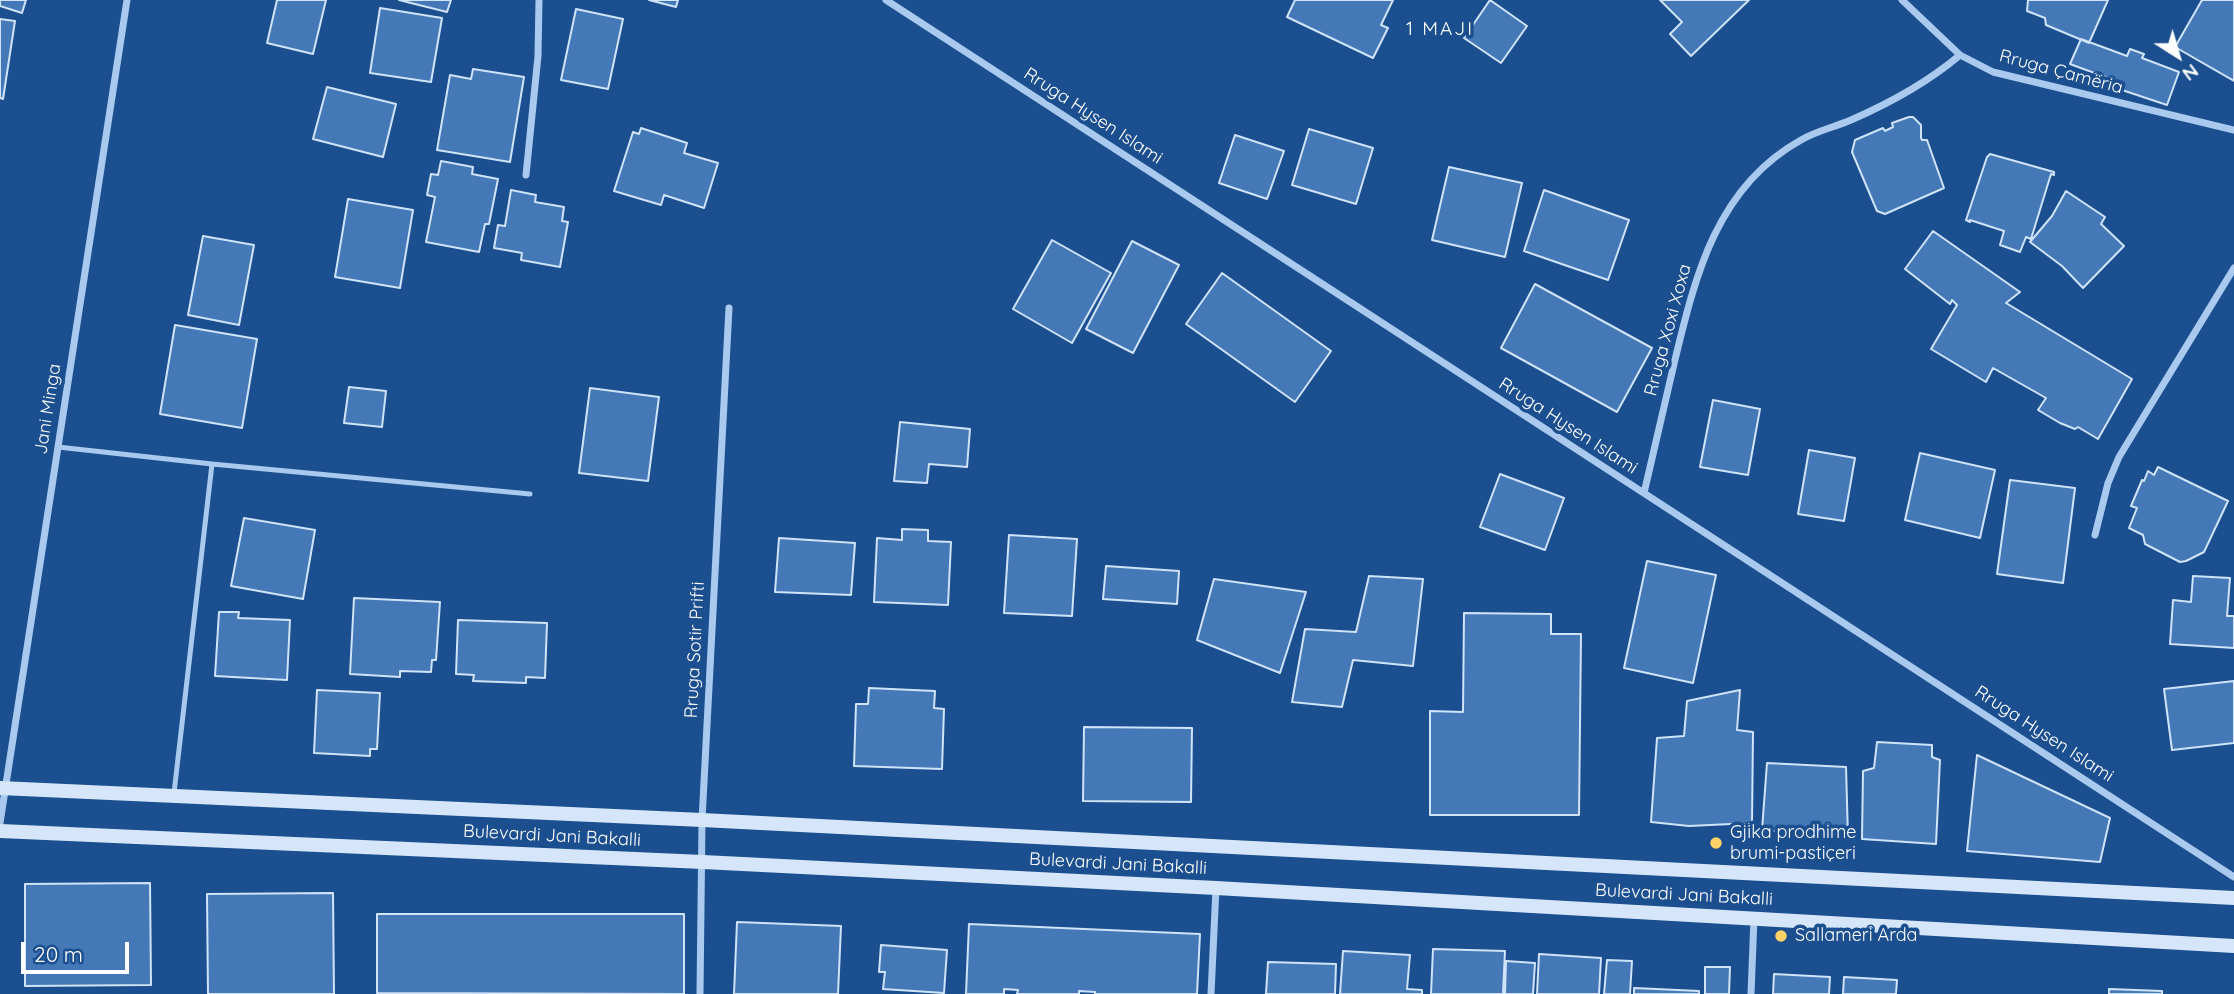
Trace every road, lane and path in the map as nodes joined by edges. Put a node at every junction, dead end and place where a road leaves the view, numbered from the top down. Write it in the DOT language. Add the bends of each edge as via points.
graph roads {
  1 [pos="127,0"];
  2 [pos="540,0"];
  3 [pos="886,0"];
  4 [pos="1902,0"];
  5 [pos="1960,55"];
  6 [pos="2234,130"];
  7 [pos="526,175"];
  8 [pos="2234,268"];
  9 [pos="729,308"];
  10 [pos="58,447"];
  11 [pos="212,464"];
  12 [pos="530,494"];
  13 [pos="1644,494"];
  14 [pos="2095,535"];
  15 [pos="3,789"];
  16 [pos="173,796"];
  17 [pos="702,820"];
  18 [pos="0,823"];
  19 [pos="0,831"];
  20 [pos="703,862"];
  21 [pos="2234,877"];
  22 [pos="1216,888"];
  23 [pos="2234,898"];
  24 [pos="1754,919"];
  25 [pos="2234,946"];
  26 [pos="700,994"];
  27 [pos="1211,994"];
  28 [pos="1751,994"];
  1 -- 10 [label="street, Jani Minga"];
  2 -- 7 [label="street"];
  3 -- 13 [label="street, Rruga Hysen Islami"];
  4 -- 5 [label="street, Rruga Çamëria"];
  5 -- 6 [label="street, Rruga Çamëria" via="1993,72"];
  5 -- 13 [label="street, Rruga Xoxi Xoxa" via="1900,97 1801,140 1758,171 1731,204 1708,246 1690,297"];
  8 -- 14 [label="street" via="2119,457"];
  9 -- 17 [label="street, Rruga Sotir Prifti"];
  10 -- 11 [label="lane"];
  10 -- 15 [label="street, Jani Minga"];
  11 -- 12 [label="lane"];
  11 -- 16 [label="lane"];
  13 -- 21 [label="street, Rruga Hysen Islami"];
  15 -- 16 [label="main road, Bulevardi Jani Bakalli"];
  15 -- 18 [label="street, Jani Minga"];
  16 -- 17 [label="main road, Bulevardi Jani Bakalli"];
  17 -- 20 [label="street, Rruga Sotir Prifti"];
  17 -- 23 [label="main road, Bulevardi Jani Bakalli"];
  19 -- 20 [label="main road, Bulevardi Jani Bakalli"];
  20 -- 22 [label="main road, Bulevardi Jani Bakalli"];
  20 -- 26 [label="street, Rruga Sotir Prifti"];
  22 -- 24 [label="main road, Bulevardi Jani Bakalli"];
  22 -- 27 [label="street"];
  24 -- 25 [label="main road, Bulevardi Jani Bakalli"];
  24 -- 28 [label="street"];
}
